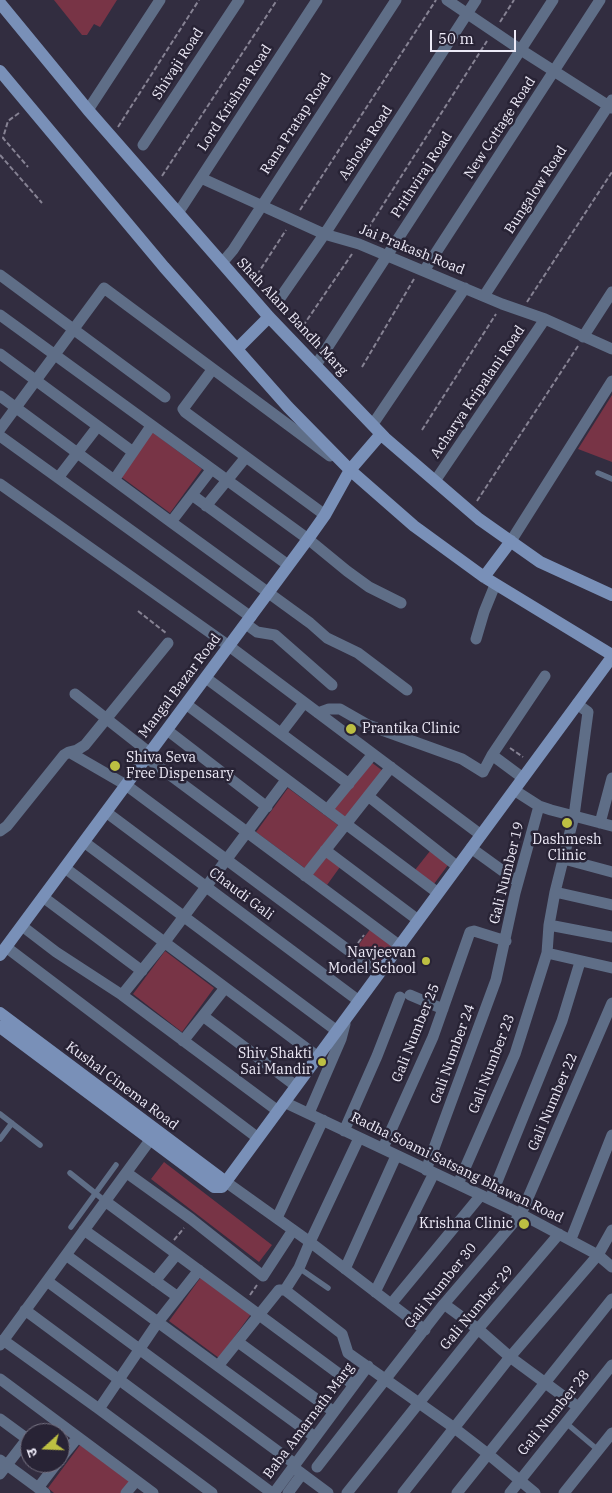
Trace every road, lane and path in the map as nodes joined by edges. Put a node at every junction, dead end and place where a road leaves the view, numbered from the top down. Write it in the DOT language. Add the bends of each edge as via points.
graph roads {
  1 [pos="160,0"];
  2 [pos="200,0"];
  3 [pos="239,0"];
  4 [pos="277,0"];
  5 [pos="317,0"];
  6 [pos="396,0"];
  7 [pos="436,0"];
  8 [pos="447,0"];
  9 [pos="476,0"];
  10 [pos="514,0"];
  11 [pos="553,0"];
  12 [pos="600,0"];
  13 [pos="2,9"];
  14 [pos="467,14"];
  15 [pos="494,31"];
  16 [pos="521,50"];
  17 [pos="0,71"];
  18 [pos="554,71"];
  19 [pos="611,104"];
  20 [pos="30,106"];
  21 [pos="88,110"];
  22 [pos="120,124"];
  23 [pos="143,145"];
  24 [pos="0,155"];
  25 [pos="28,167"];
  26 [pos="612,172"];
  27 [pos="201,178"];
  28 [pos="159,180"];
  29 [pos="42,203"];
  30 [pos="261,205"];
  31 [pos="178,213"];
  32 [pos="293,220"];
  33 [pos="324,234"];
  34 [pos="359,244"];
  35 [pos="387,256"];
  36 [pos="222,263"];
  37 [pos="422,270"];
  38 [pos="0,274"];
  39 [pos="251,284"];
  40 [pos="465,288"];
  41 [pos="612,292"];
  42 [pos="484,296"];
  43 [pos="278,301"];
  44 [pos="502,304"];
  45 [pos="522,310"];
  46 [pos="0,315"];
  47 [pos="269,317"];
  48 [pos="545,319"];
  49 [pos="303,326"];
  50 [pos="74,329"];
  51 [pos="583,337"];
  52 [pos="237,349"];
  53 [pos="612,349"];
  54 [pos="0,354"];
  55 [pos="54,355"];
  56 [pos="316,366"];
  57 [pos="362,367"];
  58 [pos="212,370"];
  59 [pos="36,381"];
  60 [pos="612,381"];
  61 [pos="0,396"];
  62 [pos="165,397"];
  63 [pos="284,403"];
  64 [pos="16,407"];
  65 [pos="268,410"];
  66 [pos="98,426"];
  67 [pos="151,426"];
  68 [pos="0,429"];
  69 [pos="377,429"];
  70 [pos="422,430"];
  71 [pos="0,436"];
  72 [pos="133,452"];
  73 [pos="77,453"];
  74 [pos="246,457"];
  75 [pos="211,470"];
  76 [pos="350,470"];
  77 [pos="598,472"];
  78 [pos="58,478"];
  79 [pos="612,479"];
  80 [pos="114,480"];
  81 [pos="227,481"];
  82 [pos="435,481"];
  83 [pos="0,484"];
  84 [pos="192,495"];
  85 [pos="476,503"];
  86 [pos="206,506"];
  87 [pos="325,515"];
  88 [pos="171,522"];
  89 [pos="308,539"];
  90 [pos="510,541"];
  91 [pos="288,565"];
  92 [pos="484,578"];
  93 [pos="495,584"];
  94 [pos="268,593"];
  95 [pos="612,594"];
  96 [pos="401,603"];
  97 [pos="138,611"];
  98 [pos="248,620"];
  99 [pos="168,639"];
  100 [pos="476,639"];
  101 [pos="229,646"];
  102 [pos="612,656"];
  103 [pos="545,676"];
  104 [pos="206,678"];
  105 [pos="332,685"];
  106 [pos="407,690"];
  107 [pos="74,694"];
  108 [pos="304,703"];
  109 [pos="186,704"];
  110 [pos="577,704"];
  111 [pos="318,713"];
  112 [pos="106,719"];
  113 [pos="167,730"];
  114 [pos="281,733"];
  115 [pos="501,742"];
  116 [pos="69,752"];
  117 [pos="373,754"];
  118 [pos="148,755"];
  119 [pos="492,755"];
  120 [pos="533,764"];
  121 [pos="391,768"];
  122 [pos="523,778"];
  123 [pos="612,778"];
  124 [pos="286,780"];
  125 [pos="349,784"];
  126 [pos="126,785"];
  127 [pos="514,790"];
  128 [pos="368,796"];
  129 [pos="540,806"];
  130 [pos="267,807"];
  131 [pos="327,810"];
  132 [pos="106,812"];
  133 [pos="574,816"];
  134 [pos="345,824"];
  135 [pos="606,824"];
  136 [pos="0,831"];
  137 [pos="247,833"];
  138 [pos="481,835"];
  139 [pos="84,842"];
  140 [pos="471,848"];
  141 [pos="325,850"];
  142 [pos="564,859"];
  143 [pos="227,860"];
  144 [pos="458,867"];
  145 [pos="65,868"];
  146 [pos="612,872"];
  147 [pos="305,876"];
  148 [pos="518,882"];
  149 [pos="206,887"];
  150 [pos="555,892"];
  151 [pos="438,893"];
  152 [pos="43,897"];
  153 [pos="612,905"];
  154 [pos="184,917"];
  155 [pos="418,920"];
  156 [pos="371,925"];
  157 [pos="549,925"];
  158 [pos="22,926"];
  159 [pos="612,937"];
  160 [pos="164,943"];
  161 [pos="505,945"];
  162 [pos="400,946"];
  163 [pos="3,951"];
  164 [pos="351,953"];
  165 [pos="547,953"];
  166 [pos="580,962"];
  167 [pos="612,968"];
  168 [pos="142,971"];
  169 [pos="379,973"];
  170 [pos="225,988"];
  171 [pos="122,995"];
  172 [pos="359,1001"];
  173 [pos="612,1003"];
  174 [pos="443,1009"];
  175 [pos="0,1013"];
  176 [pos="203,1016"];
  177 [pos="346,1019"];
  178 [pos="0,1027"];
  179 [pos="337,1031"];
  180 [pos="184,1041"];
  181 [pos="318,1057"];
  182 [pos="296,1086"];
  183 [pos="281,1106"];
  184 [pos="309,1113"];
  185 [pos="0,1114"];
  186 [pos="324,1120"];
  187 [pos="12,1123"];
  188 [pos="344,1131"];
  189 [pos="154,1135"];
  190 [pos="612,1135"];
  191 [pos="258,1138"];
  192 [pos="359,1138"];
  193 [pos="0,1139"];
  194 [pos="40,1145"];
  195 [pos="383,1148"];
  196 [pos="396,1156"];
  197 [pos="116,1165"];
  198 [pos="430,1171"];
  199 [pos="70,1173"];
  200 [pos="127,1173"];
  201 [pos="458,1184"];
  202 [pos="222,1185"];
  203 [pos="95,1193"];
  204 [pos="486,1197"];
  205 [pos="106,1201"];
  206 [pos="520,1214"];
  207 [pos="277,1218"];
  208 [pos="191,1219"];
  209 [pos="71,1227"];
  210 [pos="84,1230"];
  211 [pos="293,1230"];
  212 [pos="612,1230"];
  213 [pos="559,1234"];
  214 [pos="571,1239"];
  215 [pos="310,1242"];
  216 [pos="172,1251"];
  217 [pos="66,1255"];
  218 [pos="598,1255"];
  219 [pos="612,1267"];
  220 [pos="299,1268"];
  221 [pos="345,1269"];
  222 [pos="199,1270"];
  223 [pos="264,1276"];
  224 [pos="46,1281"];
  225 [pos="155,1281"];
  226 [pos="328,1288"];
  227 [pos="285,1290"];
  228 [pos="375,1292"];
  229 [pos="178,1297"];
  230 [pos="612,1299"];
  231 [pos="244,1303"];
  232 [pos="391,1304"];
  233 [pos="444,1304"];
  234 [pos="25,1310"];
  235 [pos="260,1315"];
  236 [pos="158,1322"];
  237 [pos="425,1330"];
  238 [pos="478,1330"];
  239 [pos="2,1342"];
  240 [pos="238,1342"];
  241 [pos="139,1350"];
  242 [pos="510,1357"];
  243 [pos="612,1365"];
  244 [pos="218,1366"];
  245 [pos="368,1366"];
  246 [pos="385,1378"];
  247 [pos="0,1379"];
  248 [pos="120,1380"];
  249 [pos="545,1382"];
  250 [pos="354,1385"];
  251 [pos="420,1403"];
  252 [pos="578,1407"];
  253 [pos="100,1408"];
  254 [pos="334,1412"];
  255 [pos="0,1419"];
  256 [pos="566,1423"];
  257 [pos="453,1428"];
  258 [pos="20,1433"];
  259 [pos="612,1433"];
  260 [pos="78,1437"];
  261 [pos="315,1437"];
  262 [pos="70,1447"];
  263 [pos="20,1449"];
  264 [pos="598,1450"];
  265 [pos="488,1454"];
  266 [pos="2,1467"];
  267 [pos="318,1467"];
  268 [pos="297,1468"];
  269 [pos="51,1473"];
  270 [pos="520,1480"];
  271 [pos="136,1481"];
  272 [pos="41,1490"];
  273 [pos="126,1493"];
  274 [pos="153,1493"];
  275 [pos="212,1493"];
  276 [pos="273,1493"];
  277 [pos="288,1493"];
  278 [pos="328,1493"];
  279 [pos="347,1493"];
  280 [pos="403,1493"];
  281 [pos="457,1493"];
  282 [pos="510,1493"];
  283 [pos="535,1493"];
  284 [pos="564,1493"];
  1 -- 21 [label="street"];
  2 -- 22 [label="path"];
  3 -- 23 [label="street, Shivaji Road"];
  4 -- 28 [label="path"];
  5 -- 27 [label="street, Lord Krishna Road"];
  6 -- 30 [label="street, Rana Pratap Road"];
  7 -- 32 [label="path"];
  8 -- 14 [label="street"];
  9 -- 14 [label="street, Ashoka Road"];
  10 -- 15 [label="path"];
  11 -- 16 [label="street, Prithviraj Road"];
  12 -- 18 [label="street, New Cottage Road"];
  13 -- 21 [label="street, Shah Alam Bandh Marg"];
  14 -- 15 [label="street"];
  14 -- 33 [label="street, Ashoka Road"];
  15 -- 16 [label="street"];
  15 -- 34 [label="path"];
  16 -- 18 [label="street"];
  16 -- 35 [label="street, Prithviraj Road"];
  17 -- 20 [label="street"];
  18 -- 19 [label="street"];
  18 -- 37 [label="street, New Cottage Road"];
  19 -- 42 [label="street, Bungalow Road"];
  20 -- 25 [label="path" via="8,121 3,138"];
  20 -- 52 [label="street"];
  21 -- 28 [label="street, Shah Alam Bandh Marg"];
  24 -- 29 [label="path"];
  26 -- 45 [label="path"];
  27 -- 30 [label="street, Jai Prakash Road"];
  27 -- 31 [label="street, Lord Krishna Road"];
  28 -- 31 [label="street, Shah Alam Bandh Marg"];
  30 -- 32 [label="street, Jai Prakash Road"];
  30 -- 36 [label="street, Rana Pratap Road"];
  31 -- 36 [label="street, Shah Alam Bandh Marg"];
  32 -- 33 [label="street, Jai Prakash Road"];
  32 -- 39 [label="path"];
  33 -- 34 [label="street, Jai Prakash Road"];
  33 -- 43 [label="street, Ashoka Road"];
  34 -- 35 [label="street, Jai Prakash Road"];
  34 -- 49 [label="path"];
  35 -- 37 [label="street, Jai Prakash Road"];
  35 -- 56 [label="street, Prithviraj Road"];
  36 -- 47 [label="street, Shah Alam Bandh Marg"];
  37 -- 40 [label="street, Jai Prakash Road"];
  37 -- 57 [label="path"];
  38 -- 50 [label="street"];
  40 -- 42 [label="street, Jai Prakash Road"];
  40 -- 69 [label="street"];
  41 -- 51 [label="street"];
  42 -- 44 [label="street, Jai Prakash Road"];
  44 -- 45 [label="street, Jai Prakash Road"];
  44 -- 70 [label="path"];
  45 -- 48 [label="street, Jai Prakash Road"];
  46 -- 55 [label="street"];
  47 -- 52 [label="street"];
  47 -- 56 [label="street, Shah Alam Bandh Marg"];
  48 -- 51 [label="street, Jai Prakash Road"];
  48 -- 82 [label="street, Acharya Kripalani Road"];
  50 -- 55 [label="street"];
  50 -- 58 [label="street" via="104,288"];
  50 -- 62 [label="street"];
  51 -- 53 [label="street, Jai Prakash Road"];
  51 -- 85 [label="path"];
  52 -- 63 [label="street"];
  54 -- 59 [label="street"];
  55 -- 59 [label="street"];
  55 -- 67 [label="street"];
  56 -- 69 [label="street, Shah Alam Bandh Marg"];
  58 -- 65 [label="street"];
  58 -- 74 [label="street" via="183,409"];
  59 -- 64 [label="street"];
  59 -- 66 [label="street"];
  60 -- 90 [label="street"];
  61 -- 64 [label="street"];
  63 -- 65 [label="street"];
  63 -- 76 [label="street"];
  64 -- 68 [label="street"];
  64 -- 73 [label="street"];
  65 -- 76 [label="street"];
  66 -- 72 [label="street"];
  66 -- 73 [label="street"];
  67 -- 72 [label="street"];
  67 -- 75 [label="street"];
  69 -- 76 [label="street, Mangal Bazar Road"];
  69 -- 82 [label="street, Shah Alam Bandh Marg"];
  71 -- 78 [label="street"];
  72 -- 80 [label="street"];
  73 -- 78 [label="street"];
  73 -- 80 [label="street"];
  74 -- 81 [label="street"];
  74 -- 87 [label="street"];
  75 -- 81 [label="street"];
  75 -- 84 [label="street"];
  76 -- 87 [label="street, Mangal Bazar Road"];
  76 -- 92 [label="street" via="414,526"];
  77 -- 79 [label="lane"];
  78 -- 98 [label="street"];
  80 -- 88 [label="street"];
  81 -- 86 [label="street"];
  81 -- 89 [label="street"];
  82 -- 90 [label="street, Shah Alam Bandh Marg"];
  83 -- 101 [label="street"];
  84 -- 86 [label="street"];
  84 -- 88 [label="street"];
  86 -- 91 [label="street"];
  87 -- 89 [label="street, Mangal Bazar Road"];
  88 -- 94 [label="street"];
  89 -- 91 [label="street, Mangal Bazar Road"];
  89 -- 96 [label="street" via="369,587"];
  90 -- 92 [label="street"];
  90 -- 95 [label="street, Shah Alam Bandh Marg" via="540,562"];
  91 -- 94 [label="street, Mangal Bazar Road"];
  92 -- 93 [label="street"];
  93 -- 100 [label="street"];
  93 -- 102 [label="street"];
  94 -- 98 [label="street, Mangal Bazar Road"];
  94 -- 106 [label="street" via="327,638 358,653"];
  97 -- 99 [label="path"];
  98 -- 101 [label="street, Mangal Bazar Road"];
  98 -- 105 [label="street" via="257,632 275,635"];
  99 -- 112 [label="street"];
  101 -- 104 [label="street, Mangal Bazar Road"];
  101 -- 108 [label="street"];
  102 -- 110 [label="street"];
  103 -- 115 [label="street"];
  104 -- 109 [label="street, Mangal Bazar Road"];
  104 -- 114 [label="street"];
  107 -- 112 [label="street"];
  108 -- 111 [label="street"];
  108 -- 114 [label="street"];
  109 -- 113 [label="street, Mangal Bazar Road"];
  109 -- 124 [label="street"];
  110 -- 120 [label="street"];
  110 -- 133 [label="street, Gali Number 23" via="588,712"];
  111 -- 117 [label="street"];
  111 -- 119 [label="street" via="340,709 368,725 462,760 483,772"];
  112 -- 116 [label="street" via="85,745"];
  112 -- 118 [label="street"];
  113 -- 118 [label="street, Mangal Bazar Road"];
  113 -- 130 [label="street"];
  114 -- 125 [label="street"];
  115 -- 119 [label="street"];
  115 -- 120 [label="path"];
  116 -- 126 [label="street"];
  116 -- 136 [label="street"];
  117 -- 121 [label="street"];
  117 -- 125 [label="street"];
  118 -- 126 [label="street, Mangal Bazar Road"];
  118 -- 137 [label="street"];
  119 -- 122 [label="street"];
  120 -- 122 [label="street"];
  121 -- 128 [label="street"];
  121 -- 138 [label="street"];
  122 -- 127 [label="street"];
  123 -- 135 [label="street"];
  124 -- 130 [label="street"];
  124 -- 131 [label="street"];
  125 -- 131 [label="street"];
  126 -- 132 [label="street, Mangal Bazar Road"];
  126 -- 143 [label="street"];
  127 -- 129 [label="street"];
  127 -- 138 [label="street"];
  128 -- 134 [label="street"];
  128 -- 144 [label="street"];
  129 -- 133 [label="street"];
  129 -- 148 [label="street, Gali Number 19"];
  130 -- 137 [label="street"];
  131 -- 134 [label="street"];
  132 -- 139 [label="street, Mangal Bazar Road"];
  132 -- 149 [label="street, Chaudi Gali"];
  133 -- 135 [label="street"];
  133 -- 142 [label="street, Gali Number 23"];
  134 -- 141 [label="street"];
  134 -- 151 [label="street"];
  137 -- 143 [label="street"];
  137 -- 147 [label="street"];
  138 -- 140 [label="street"];
  139 -- 145 [label="street, Mangal Bazar Road"];
  139 -- 154 [label="street"];
  140 -- 144 [label="street"];
  140 -- 148 [label="street"];
  141 -- 147 [label="street"];
  141 -- 155 [label="street"];
  142 -- 146 [label="street"];
  142 -- 150 [label="street, Gali Number 23"];
  143 -- 149 [label="street"];
  143 -- 164 [label="street"];
  144 -- 151 [label="street"];
  145 -- 152 [label="street, Mangal Bazar Road"];
  145 -- 160 [label="street"];
  147 -- 156 [label="street"];
  148 -- 161 [label="street, Gali Number 19"];
  149 -- 154 [label="street"];
  149 -- 172 [label="street, Chaudi Gali"];
  150 -- 153 [label="street"];
  150 -- 157 [label="street, Gali Number 23"];
  151 -- 155 [label="street"];
  152 -- 158 [label="street, Mangal Bazar Road"];
  152 -- 168 [label="street"];
  154 -- 160 [label="street"];
  154 -- 179 [label="street"];
  155 -- 162 [label="street"];
  156 -- 162 [label="street"];
  156 -- 164 [label="path"];
  157 -- 159 [label="street"];
  157 -- 165 [label="street, Gali Number 23"];
  158 -- 163 [label="street, Mangal Bazar Road"];
  158 -- 171 [label="street, Radha Soami Satsang Bhawan Road"];
  160 -- 168 [label="street"];
  160 -- 170 [label="street"];
  161 -- 174 [label="street, Gali Number 25" via="470,932"];
  161 -- 198 [label="street, Gali Number 24"];
  162 -- 169 [label="street"];
  163 -- 191 [label="street"];
  164 -- 169 [label="street"];
  165 -- 166 [label="street"];
  165 -- 201 [label="street, Gali Number 23" via="515,1054"];
  166 -- 167 [label="street"];
  166 -- 204 [label="street" via="562,1021"];
  168 -- 171 [label="street"];
  169 -- 172 [label="street"];
  170 -- 176 [label="street"];
  170 -- 181 [label="street"];
  171 -- 180 [label="street, Radha Soami Satsang Bhawan Road"];
  172 -- 177 [label="street"];
  173 -- 206 [label="street, Gali Number 22"];
  174 -- 188 [label="street" via="405,996"];
  174 -- 195 [label="street, Gali Number 25"];
  175 -- 189 [label="street, Kushal Cinema Road"];
  176 -- 180 [label="street"];
  176 -- 182 [label="street"];
  177 -- 179 [label="street"];
  177 -- 184 [label="street" via="341,1039"];
  178 -- 189 [label="street, Kushal Cinema Road"];
  179 -- 181 [label="street"];
  180 -- 183 [label="street, Radha Soami Satsang Bhawan Road"];
  181 -- 182 [label="street"];
  182 -- 183 [label="street"];
  183 -- 184 [label="street, Radha Soami Satsang Bhawan Road"];
  183 -- 191 [label="street"];
  184 -- 186 [label="street, Radha Soami Satsang Bhawan Road"];
  185 -- 187 [label="lane"];
  186 -- 188 [label="street, Radha Soami Satsang Bhawan Road"];
  186 -- 207 [label="street"];
  187 -- 193 [label="lane"];
  187 -- 194 [label="lane"];
  188 -- 192 [label="street, Radha Soami Satsang Bhawan Road"];
  189 -- 200 [label="street"];
  189 -- 202 [label="street, Kushal Cinema Road"];
  190 -- 214 [label="street"];
  191 -- 202 [label="street"];
  192 -- 195 [label="street, Radha Soami Satsang Bhawan Road"];
  192 -- 215 [label="street"];
  195 -- 196 [label="street, Radha Soami Satsang Bhawan Road"];
  196 -- 198 [label="street, Radha Soami Satsang Bhawan Road"];
  196 -- 221 [label="street"];
  197 -- 203 [label="lane"];
  198 -- 201 [label="street, Radha Soami Satsang Bhawan Road"];
  198 -- 228 [label="street, Gali Number 24"];
  199 -- 203 [label="lane"];
  200 -- 205 [label="street"];
  200 -- 208 [label="street"];
  201 -- 204 [label="street, Radha Soami Satsang Bhawan Road"];
  202 -- 207 [label="street"];
  203 -- 205 [label="lane"];
  203 -- 209 [label="lane"];
  204 -- 206 [label="street, Radha Soami Satsang Bhawan Road"];
  204 -- 232 [label="street"];
  205 -- 210 [label="street"];
  205 -- 216 [label="street"];
  206 -- 213 [label="street, Radha Soami Satsang Bhawan Road"];
  206 -- 233 [label="street, Gali Number 30"];
  207 -- 211 [label="street"];
  208 -- 216 [label="path"];
  208 -- 223 [label="street"];
  210 -- 217 [label="street"];
  210 -- 225 [label="street"];
  211 -- 215 [label="street"];
  211 -- 223 [label="street"];
  212 -- 218 [label="street"];
  213 -- 214 [label="street, Radha Soami Satsang Bhawan Road"];
  213 -- 238 [label="street, Gali Number 29"];
  214 -- 218 [label="street, Radha Soami Satsang Bhawan Road"];
  215 -- 220 [label="street"];
  215 -- 221 [label="street"];
  216 -- 222 [label="street"];
  216 -- 225 [label="street"];
  217 -- 224 [label="street"];
  217 -- 236 [label="street"];
  218 -- 219 [label="street, Radha Soami Satsang Bhawan Road"];
  218 -- 242 [label="street"];
  220 -- 226 [label="lane"];
  220 -- 227 [label="street"];
  221 -- 228 [label="street"];
  222 -- 229 [label="street"];
  222 -- 231 [label="street"];
  223 -- 231 [label="path"];
  224 -- 234 [label="street"];
  224 -- 241 [label="street"];
  225 -- 229 [label="street"];
  227 -- 235 [label="street" via="279,1290"];
  227 -- 245 [label="street" via="342,1334 348,1353"];
  228 -- 232 [label="street"];
  229 -- 236 [label="street"];
  230 -- 249 [label="street, Gali Number 28"];
  231 -- 235 [label="street"];
  232 -- 237 [label="street"];
  233 -- 237 [label="street, Gali Number 30"];
  233 -- 238 [label="street"];
  234 -- 239 [label="street"];
  234 -- 248 [label="street"];
  235 -- 240 [label="street"];
  235 -- 250 [label="street"];
  236 -- 241 [label="street"];
  236 -- 244 [label="street"];
  237 -- 246 [label="street, Gali Number 30"];
  238 -- 242 [label="street"];
  238 -- 251 [label="street, Gali Number 29"];
  239 -- 253 [label="street"];
  240 -- 244 [label="street"];
  240 -- 254 [label="street"];
  241 -- 248 [label="street"];
  241 -- 268 [label="street"];
  242 -- 249 [label="street"];
  242 -- 257 [label="street"];
  243 -- 252 [label="street, Gali Number 28"];
  244 -- 261 [label="street"];
  245 -- 246 [label="street"];
  245 -- 250 [label="street, Baba Amarnath Marg"];
  246 -- 251 [label="street"];
  246 -- 267 [label="street, Gali Number 30"];
  247 -- 260 [label="street"];
  248 -- 253 [label="street"];
  248 -- 276 [label="street"];
  249 -- 252 [label="street"];
  249 -- 265 [label="street"];
  250 -- 254 [label="street, Baba Amarnath Marg"];
  251 -- 257 [label="street"];
  251 -- 279 [label="street, Gali Number 29"];
  252 -- 256 [label="street, Gali Number 28"];
  253 -- 275 [label="street"];
  254 -- 261 [label="street, Baba Amarnath Marg"];
  255 -- 258 [label="street"];
  256 -- 264 [label="lane"];
  256 -- 270 [label="street, Gali Number 28"];
  257 -- 265 [label="street"];
  257 -- 280 [label="street"];
  259 -- 264 [label="street"];
  260 -- 262 [label="street"];
  260 -- 271 [label="street"];
  261 -- 268 [label="street, Baba Amarnath Marg"];
  263 -- 266 [label="street"];
  264 -- 284 [label="street"];
  265 -- 270 [label="street"];
  265 -- 281 [label="street"];
  266 -- 272 [label="street"];
  268 -- 276 [label="street, Baba Amarnath Marg"];
  268 -- 277 [label="street"];
  268 -- 278 [label="street"];
  269 -- 272 [label="street"];
  270 -- 282 [label="street, Gali Number 28"];
  270 -- 283 [label="street"];
  271 -- 273 [label="street"];
  271 -- 274 [label="street"];
}
